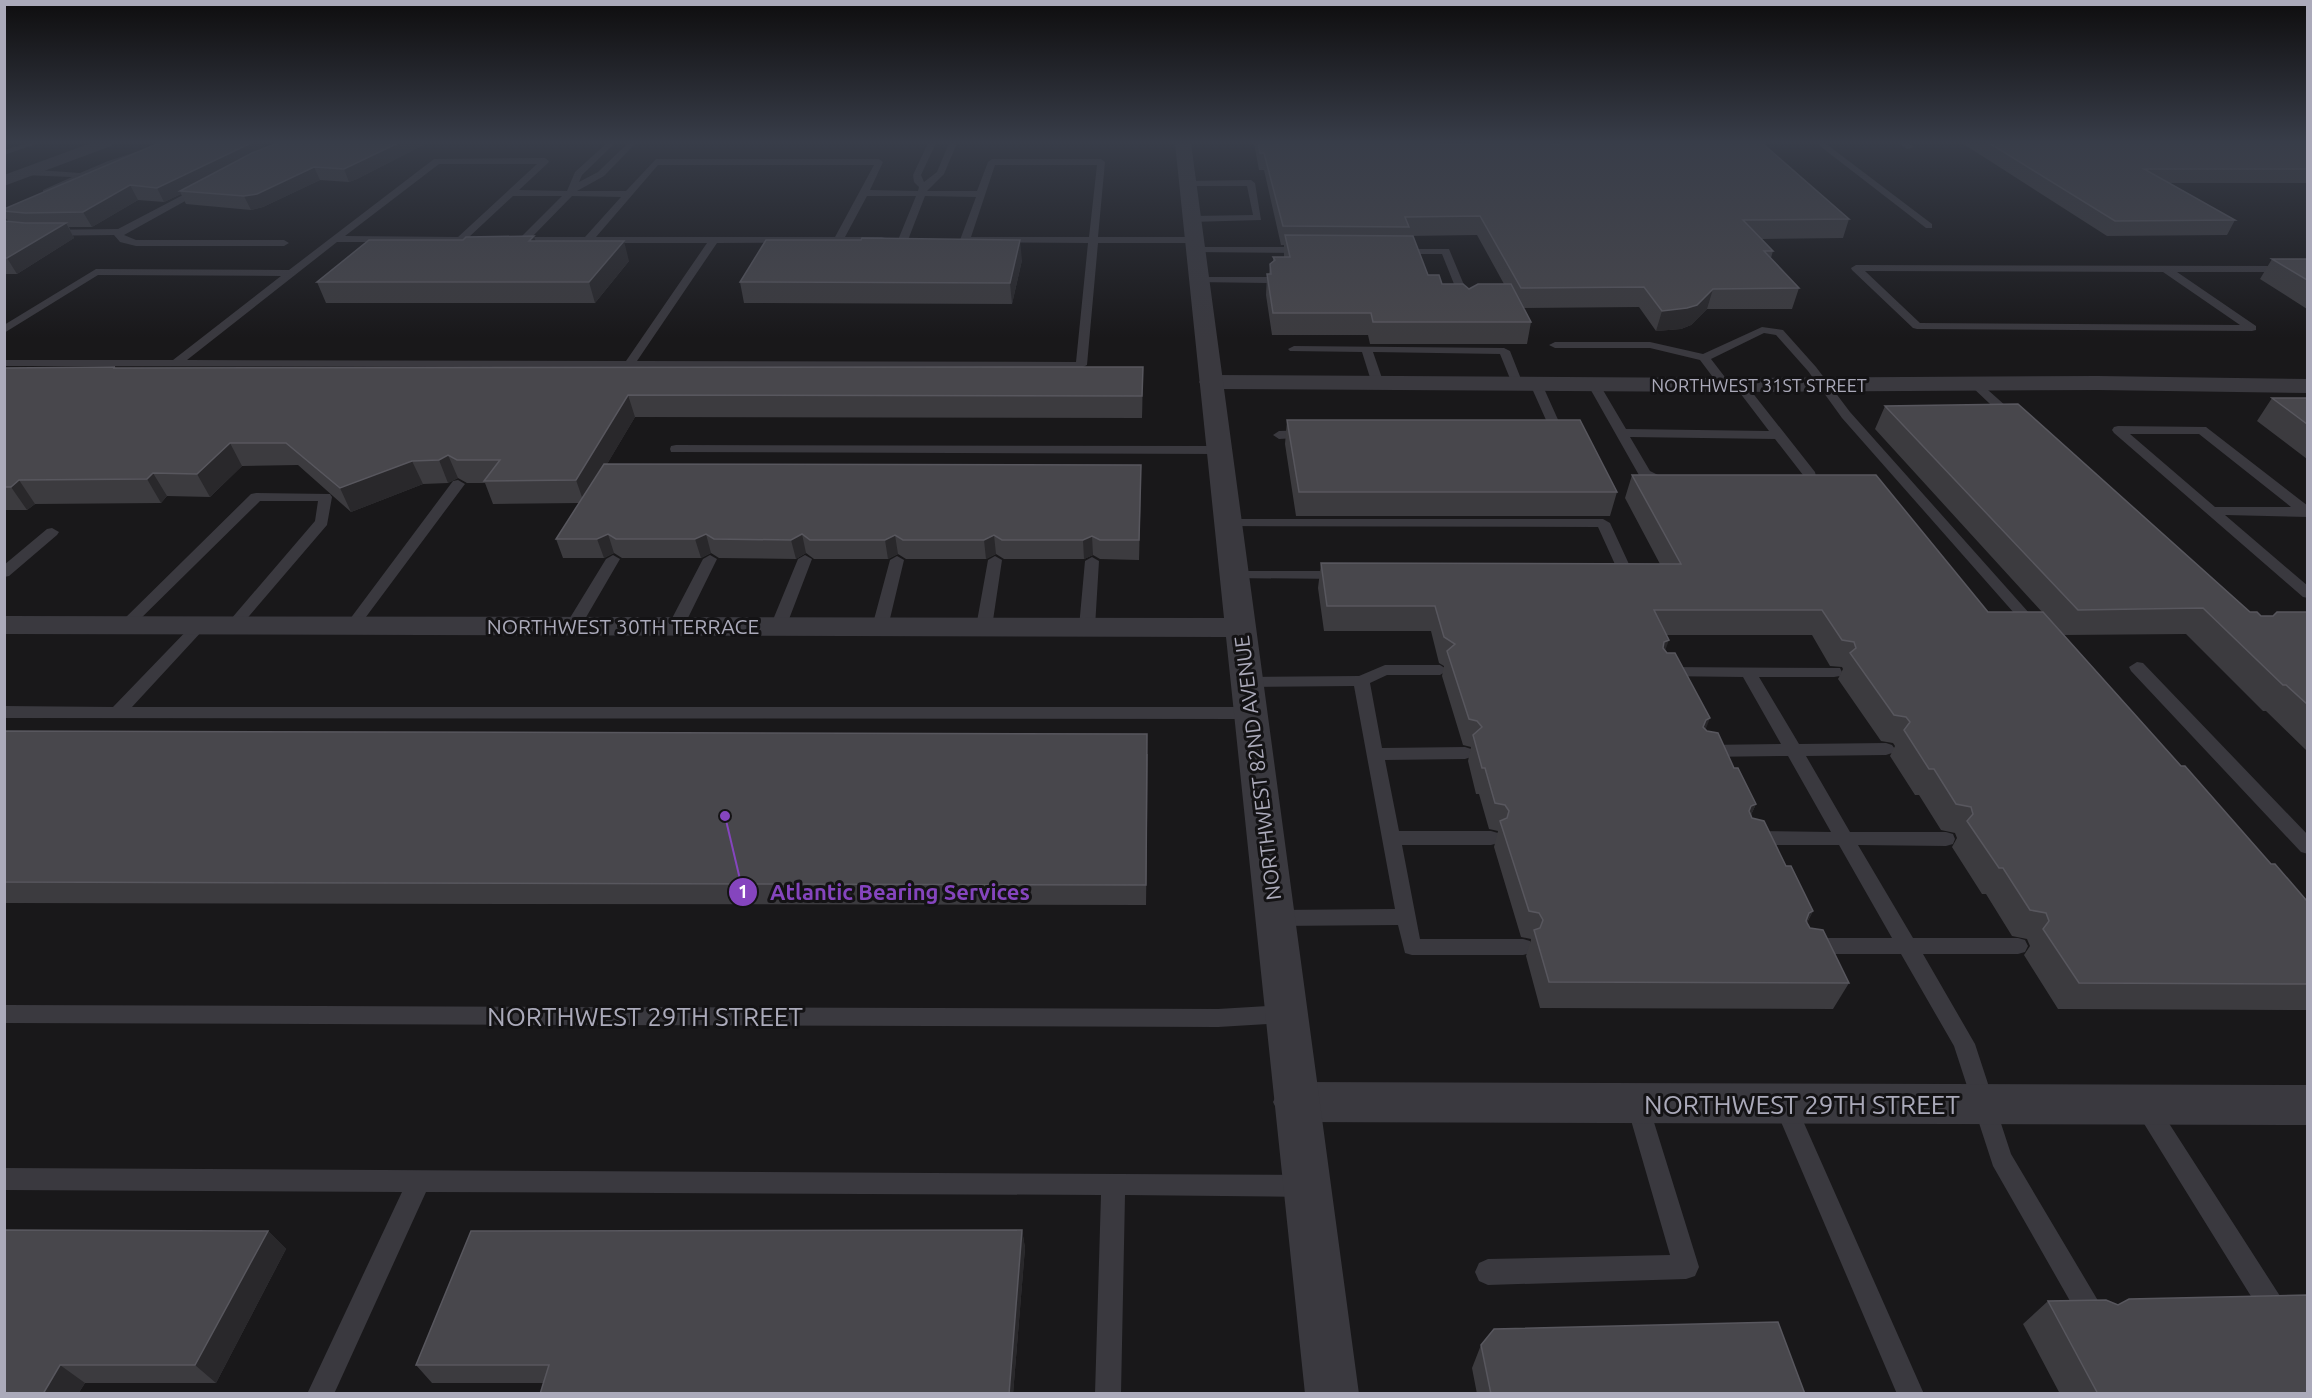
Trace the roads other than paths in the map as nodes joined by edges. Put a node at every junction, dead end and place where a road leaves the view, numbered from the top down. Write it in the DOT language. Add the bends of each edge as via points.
graph roads {
  1 [pos="165,208"];
  2 [pos="375,208"];
  3 [pos="494,208"];
  4 [pos="556,208"];
  5 [pos="616,208"];
  6 [pos="856,208"];
  7 [pos="918,208"];
  8 [pos="974,208"];
  9 [pos="1096,208"];
  10 [pos="1191,208"];
  11 [pos="1256,208"];
  12 [pos="1906,208"];
  13 [pos="1929,226"];
  14 [pos="4,230"];
  15 [pos="120,232"];
  16 [pos="335,239"];
  17 [pos="460,240"];
  18 [pos="524,240"];
  19 [pos="588,240"];
  20 [pos="714,240"];
  21 [pos="839,240"];
  22 [pos="1092,240"];
  23 [pos="284,243"];
  24 [pos="1195,247"];
  25 [pos="1318,250"];
  26 [pos="1388,250"];
  27 [pos="2166,269"];
  28 [pos="2307,269"];
  29 [pos="292,273"];
  30 [pos="1267,280"];
  31 [pos="1467,305"];
  32 [pos="4,330"];
  33 [pos="1555,345"];
  34 [pos="1294,349"];
  35 [pos="1366,349"];
  36 [pos="1704,358"];
  37 [pos="4,363"];
  38 [pos="176,363"];
  39 [pos="629,364"];
  40 [pos="1211,382"];
  41 [pos="1378,384"];
  42 [pos="1526,384"];
  43 [pos="1975,384"];
  44 [pos="1594,385"];
  45 [pos="1732,385"];
  46 [pos="1823,385"];
  47 [pos="2307,386"];
  48 [pos="2026,431"];
  49 [pos="1620,433"];
  50 [pos="1325,434"];
  51 [pos="1535,434"];
  52 [pos="1278,435"];
  53 [pos="1778,435"];
  54 [pos="676,449"];
  55 [pos="1219,450"];
  56 [pos="1673,483"];
  57 [pos="458,484"];
  58 [pos="1784,484"];
  59 [pos="2212,511"];
  60 [pos="2307,511"];
  61 [pos="1227,523"];
  62 [pos="52,532"];
  63 [pos="613,559"];
  64 [pos="710,559"];
  65 [pos="805,559"];
  66 [pos="897,560"];
  67 [pos="995,560"];
  68 [pos="1092,561"];
  69 [pos="4,573"];
  70 [pos="1234,575"];
  71 [pos="1353,575"];
  72 [pos="1603,575"];
  73 [pos="2307,594"];
  74 [pos="4,625"];
  75 [pos="125,626"];
  76 [pos="199,626"];
  77 [pos="233,626"];
  78 [pos="352,626"];
  79 [pos="573,626"];
  80 [pos="676,626"];
  81 [pos="778,627"];
  82 [pos="880,627"];
  83 [pos="984,627"];
  84 [pos="1087,627"];
  85 [pos="1241,628"];
  86 [pos="2041,635"];
  87 [pos="2137,668"];
  88 [pos="1440,670"];
  89 [pos="1664,672"];
  90 [pos="1748,672"];
  91 [pos="1834,672"];
  92 [pos="1361,681"];
  93 [pos="1249,698"];
  94 [pos="4,712"];
  95 [pos="117,713"];
  96 [pos="1886,749"];
  97 [pos="1793,750"];
  98 [pos="1704,751"];
  99 [pos="1465,753"];
  100 [pos="1375,754"];
  101 [pos="1391,838"];
  102 [pos="1491,838"];
  103 [pos="1749,838"];
  104 [pos="1844,838"];
  105 [pos="1946,839"];
  106 [pos="2307,847"];
  107 [pos="1406,917"];
  108 [pos="1275,918"];
  109 [pos="1804,946"];
  110 [pos="1907,946"];
  111 [pos="2018,946"];
  112 [pos="1523,947"];
  113 [pos="4,1014"];
  114 [pos="1286,1014"];
  115 [pos="1296,1102"];
  116 [pos="1636,1102"];
  117 [pos="1784,1102"];
  118 [pos="2144,1104"];
  119 [pos="2307,1104"];
  120 [pos="1984,1105"];
  121 [pos="4,1179"];
  122 [pos="419,1181"];
  123 [pos="1113,1184"];
  124 [pos="1307,1186"];
  125 [pos="1488,1272"];
  126 [pos="2271,1305"];
  127 [pos="2091,1313"];
  128 [pos="320,1394"];
  129 [pos="1108,1394"];
  130 [pos="1332,1394"];
  131 [pos="1911,1394"];
  1 -- 15 [label="lane"];
  2 -- 16 [label="lane"];
  3 -- 17 [label="lane"];
  4 -- 18 [label="lane"];
  5 -- 19 [label="lane"];
  6 -- 21 [label="lane"];
  7 -- 21 [label="lane" via="908,240"];
  8 -- 22 [label="lane" via="960,240"];
  9 -- 22 [label="lane"];
  10 -- 24 [label="street, NORTHWEST 82ND AVENUE"];
  11 -- 24 [label="lane" via="1258,218"];
  12 -- 13 [label="lane"];
  14 -- 15 [label="lane"];
  15 -- 23 [label="lane" via="123,240 136,243"];
  16 -- 17 [label="lane"];
  16 -- 29 [label="lane"];
  17 -- 18 [label="lane"];
  18 -- 19 [label="lane"];
  19 -- 20 [label="lane"];
  20 -- 21 [label="lane"];
  20 -- 39 [label="lane"];
  22 -- 24 [label="lane"];
  22 -- 39 [label="lane" via="1081,365"];
  24 -- 25 [label="lane"];
  24 -- 30 [label="lane"];
  24 -- 40 [label="street, NORTHWEST 82ND AVENUE"];
  26 -- 31 [label="lane" via="1446,251"];
  27 -- 27 [label="lane" via="1999,268 1856,268 1917,326 2252,328"];
  27 -- 28 [label="lane"];
  29 -- 32 [label="lane" via="96,272"];
  29 -- 38 [label="lane"];
  33 -- 36 [label="lane" via="1650,345"];
  34 -- 35 [label="lane"];
  35 -- 41 [label="lane"];
  35 -- 42 [label="lane" via="1504,351"];
  36 -- 45 [label="lane"];
  36 -- 46 [label="lane" via="1762,330 1774,330 1784,336"];
  37 -- 38 [label="lane"];
  38 -- 39 [label="lane"];
  40 -- 41 [label="street, NORTHWEST 31ST STREET"];
  40 -- 55 [label="street, NORTHWEST 82ND AVENUE"];
  41 -- 42 [label="street, NORTHWEST 31ST STREET"];
  42 -- 44 [label="street, NORTHWEST 31ST STREET"];
  42 -- 51 [label="lane" via="1558,433"];
  43 -- 46 [label="street, NORTHWEST 31ST STREET"];
  43 -- 47 [label="street, NORTHWEST 31ST STREET"];
  43 -- 48 [label="lane"];
  44 -- 45 [label="street, NORTHWEST 31ST STREET"];
  44 -- 49 [label="lane"];
  45 -- 46 [label="street, NORTHWEST 31ST STREET"];
  45 -- 53 [label="lane"];
  46 -- 86 [label="lane"];
  49 -- 53 [label="lane"];
  49 -- 56 [label="lane" via="1645,474"];
  50 -- 52 [label="lane"];
  53 -- 58 [label="lane" via="1810,475 1806,484"];
  54 -- 55 [label="lane"];
  55 -- 61 [label="street, NORTHWEST 82ND AVENUE"];
  57 -- 78 [label="lane"];
  59 -- 60 [label="lane"];
  59 -- 60 [label="lane" via="2118,430 2202,430"];
  59 -- 73 [label="lane"];
  61 -- 70 [label="street, NORTHWEST 82ND AVENUE"];
  61 -- 72 [label="lane" via="1604,523 1627,575"];
  62 -- 69 [label="lane"];
  63 -- 79 [label="lane"];
  64 -- 80 [label="lane"];
  65 -- 81 [label="lane"];
  66 -- 82 [label="lane"];
  67 -- 83 [label="lane"];
  68 -- 84 [label="lane"];
  70 -- 71 [label="lane"];
  70 -- 85 [label="street, NORTHWEST 82ND AVENUE"];
  74 -- 75 [label="street, NORTHWEST 30TH TERRACE"];
  75 -- 76 [label="street, NORTHWEST 30TH TERRACE"];
  75 -- 77 [label="lane" via="256,497 325,497 322,522"];
  76 -- 77 [label="street, NORTHWEST 30TH TERRACE"];
  76 -- 95 [label="lane"];
  77 -- 78 [label="street, NORTHWEST 30TH TERRACE"];
  78 -- 79 [label="street, NORTHWEST 30TH TERRACE"];
  79 -- 80 [label="street, NORTHWEST 30TH TERRACE"];
  80 -- 81 [label="street, NORTHWEST 30TH TERRACE"];
  81 -- 82 [label="street, NORTHWEST 30TH TERRACE"];
  82 -- 83 [label="street, NORTHWEST 30TH TERRACE"];
  83 -- 84 [label="street, NORTHWEST 30TH TERRACE"];
  84 -- 85 [label="street, NORTHWEST 30TH TERRACE"];
  85 -- 93 [label="street, NORTHWEST 82ND AVENUE"];
  87 -- 106 [label="lane"];
  88 -- 92 [label="lane" via="1384,670"];
  89 -- 90 [label="lane"];
  90 -- 91 [label="lane"];
  90 -- 97 [label="lane"];
  92 -- 93 [label="lane"];
  92 -- 100 [label="lane"];
  93 -- 95 [label="lane"];
  93 -- 108 [label="street, NORTHWEST 82ND AVENUE"];
  94 -- 95 [label="lane"];
  96 -- 97 [label="lane"];
  97 -- 98 [label="lane"];
  97 -- 104 [label="lane"];
  99 -- 100 [label="lane"];
  100 -- 101 [label="lane"];
  101 -- 102 [label="lane"];
  101 -- 107 [label="lane"];
  103 -- 104 [label="lane"];
  104 -- 105 [label="lane"];
  104 -- 110 [label="lane"];
  107 -- 108 [label="lane"];
  107 -- 112 [label="lane" via="1412,947"];
  108 -- 114 [label="street, NORTHWEST 82ND AVENUE"];
  109 -- 110 [label="lane"];
  110 -- 111 [label="lane"];
  110 -- 120 [label="lane" via="1964,1044"];
  113 -- 114 [label="lane, NORTHWEST 29TH STREET" via="1218,1018"];
  114 -- 115 [label="street, NORTHWEST 82ND AVENUE"];
  115 -- 116 [label="street, NORTHWEST 29TH STREET"];
  115 -- 124 [label="street, NORTHWEST 82ND AVENUE"];
  116 -- 117 [label="street, NORTHWEST 29TH STREET"];
  116 -- 125 [label="lane" via="1686,1267"];
  117 -- 120 [label="street, NORTHWEST 29TH STREET"];
  117 -- 131 [label="lane"];
  118 -- 119 [label="street, NORTHWEST 29TH STREET"];
  118 -- 120 [label="street, NORTHWEST 29TH STREET"];
  118 -- 126 [label="lane"];
  120 -- 127 [label="lane" via="2001,1158"];
  121 -- 122 [label="lane"];
  122 -- 123 [label="lane"];
  122 -- 128 [label="lane"];
  123 -- 124 [label="lane"];
  123 -- 129 [label="lane"];
  124 -- 130 [label="street, NORTHWEST 82ND AVENUE"];
}
